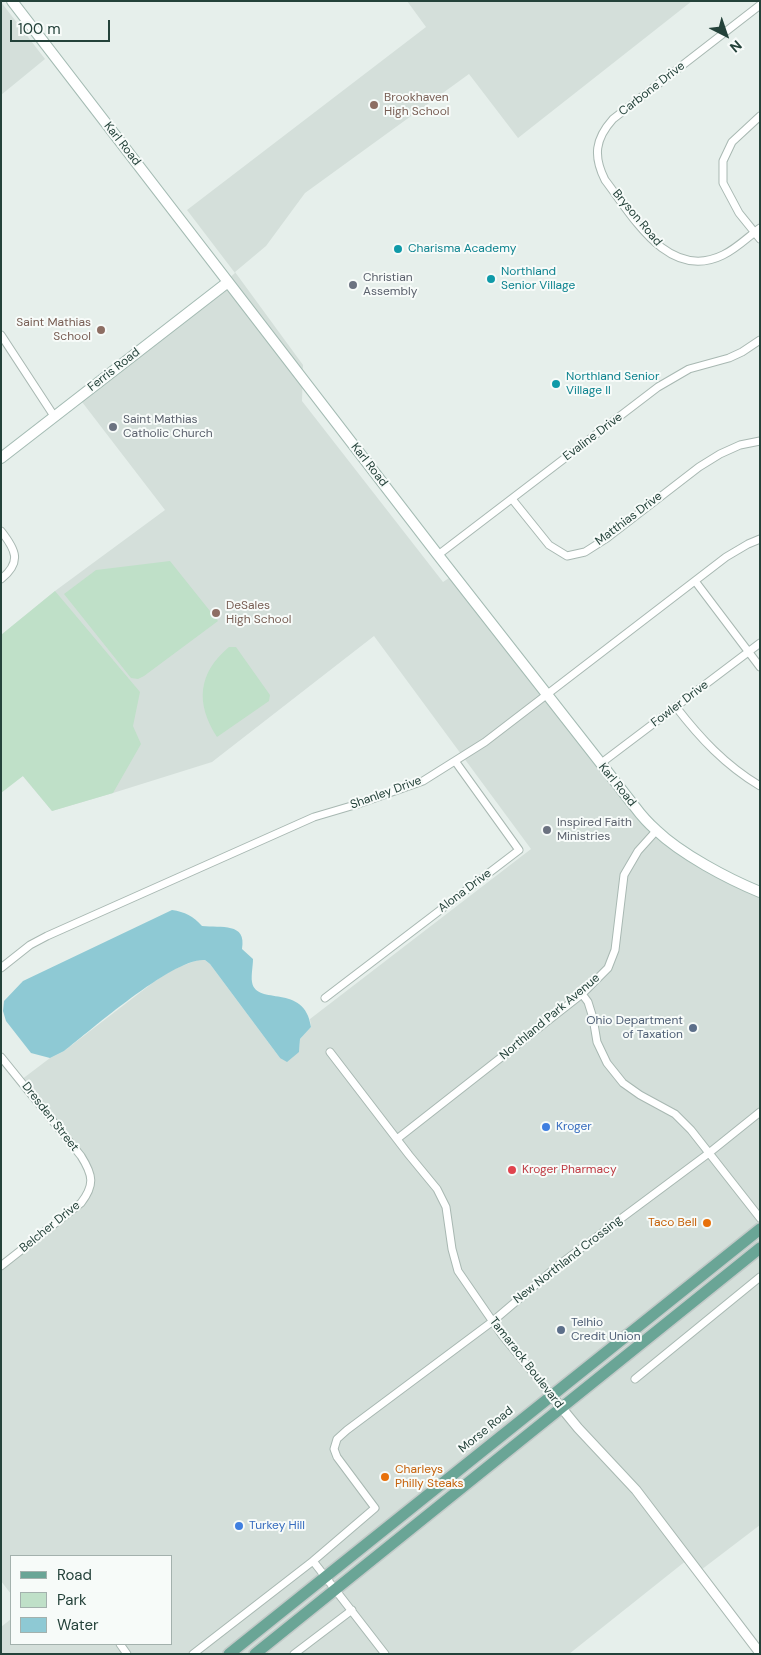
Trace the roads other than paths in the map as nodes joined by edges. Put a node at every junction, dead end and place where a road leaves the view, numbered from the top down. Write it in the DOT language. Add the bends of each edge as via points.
graph roads {
  1 [pos="12,1"];
  2 [pos="760,5"];
  3 [pos="760,116"];
  4 [pos="598,142"];
  5 [pos="757,230"];
  6 [pos="760,239"];
  7 [pos="228,282"];
  8 [pos="1,335"];
  9 [pos="760,340"];
  10 [pos="54,416"];
  11 [pos="760,441"];
  12 [pos="1,458"];
  13 [pos="512,499"];
  14 [pos="1,531"];
  15 [pos="760,539"];
  16 [pos="438,556"];
  17 [pos="2,579"];
  18 [pos="694,581"];
  19 [pos="760,643"];
  20 [pos="748,652"];
  21 [pos="760,667"];
  22 [pos="546,695"];
  23 [pos="676,707"];
  24 [pos="455,761"];
  25 [pos="600,764"];
  26 [pos="760,786"];
  27 [pos="656,831"];
  28 [pos="760,892"];
  29 [pos="1,968"];
  30 [pos="582,994"];
  31 [pos="325,998"];
  32 [pos="330,1052"];
  33 [pos="1,1056"];
  34 [pos="760,1112"];
  35 [pos="398,1139"];
  36 [pos="709,1153"];
  37 [pos="91,1182"];
  38 [pos="760,1218"];
  39 [pos="760,1229"];
  40 [pos="760,1248"];
  41 [pos="1,1266"];
  42 [pos="760,1277"];
  43 [pos="492,1321"];
  44 [pos="635,1379"];
  45 [pos="551,1396"];
  46 [pos="560,1407"];
  47 [pos="313,1561"];
  48 [pos="325,1576"];
  49 [pos="334,1589"];
  50 [pos="352,1610"];
  51 [pos="760,1653"];
  52 [pos="193,1654"];
  53 [pos="229,1654"];
  54 [pos="255,1654"];
  55 [pos="294,1654"];
  56 [pos="385,1654"];
  1 -- 7 [label="main road, Karl Road"];
  2 -- 4 [label="street, Carbone Drive" via="613,119"];
  3 -- 5 [label="street" via="732,142 723,161 723,183 739,213"];
  4 -- 5 [label="street, Bryson Road" via="597,158 605,180 649,237 675,257 707,260 722,256"];
  5 -- 6 [label="street"];
  7 -- 10 [label="main road, Ferris Road"];
  7 -- 16 [label="main road, Karl Road"];
  8 -- 10 [label="street"];
  9 -- 13 [label="street, Evaline Drive" via="729,358 674,376"];
  10 -- 12 [label="main road, Ferris Road"];
  11 -- 13 [label="street, Matthias Drive" via="740,445 699,466 585,552 567,556 549,545"];
  13 -- 16 [label="street, Evaline Drive"];
  14 -- 17 [label="street" via="14,552 15,561"];
  15 -- 18 [label="street, Shanley Drive" via="738,549"];
  16 -- 22 [label="main road, Karl Road"];
  18 -- 20 [label="street"];
  18 -- 22 [label="street, Shanley Drive"];
  19 -- 20 [label="street, Fowler Drive"];
  20 -- 21 [label="street"];
  20 -- 23 [label="street, Fowler Drive"];
  22 -- 24 [label="street, Shanley Drive"];
  22 -- 25 [label="main road, Karl Road"];
  23 -- 25 [label="street, Fowler Drive"];
  23 -- 26 [label="street" via="712,751"];
  24 -- 29 [label="street, Shanley Drive" via="422,781 314,817 47,936"];
  24 -- 31 [label="street, Alona Drive" via="518,850"];
  25 -- 27 [label="main road, Karl Road"];
  27 -- 28 [label="main road, Karl Road" via="705,865"];
  27 -- 30 [label="street, Northland Park Avenue" via="638,851 624,875 615,950 608,968"];
  30 -- 35 [label="street, Northland Park Avenue"];
  30 -- 36 [label="street" via="588,1002 597,1042 607,1063 623,1083 675,1114"];
  32 -- 35 [label="street, Tamarack Boulevard"];
  33 -- 37 [label="street, Dresden Street" via="81,1156"];
  34 -- 36 [label="street, New Northland Crossing"];
  35 -- 43 [label="street, Tamarack Boulevard" via="437,1189 446,1207 458,1270"];
  36 -- 38 [label="street"];
  36 -- 43 [label="street, New Northland Crossing" via="560,1264"];
  37 -- 41 [label="street, Belcher Drive" via="81,1203"];
  39 -- 45 [label="main road, Morse Road"];
  40 -- 46 [label="main road"];
  42 -- 44 [label="street"];
  43 -- 45 [label="street, Tamarack Boulevard"];
  43 -- 47 [label="street, New Northland Crossing" via="337,1439 334,1449 337,1457 375,1508"];
  45 -- 46 [label="street, Tamarack Boulevard"];
  45 -- 48 [label="main road, Morse Road"];
  46 -- 49 [label="main road"];
  46 -- 51 [label="street, Tamarack Boulevard" via="636,1490"];
  47 -- 48 [label="street"];
  47 -- 52 [label="street"];
  48 -- 49 [label="street"];
  48 -- 53 [label="main road, Morse Road"];
  49 -- 50 [label="street"];
  49 -- 54 [label="main road"];
  50 -- 55 [label="street"];
  50 -- 56 [label="street"];
}
